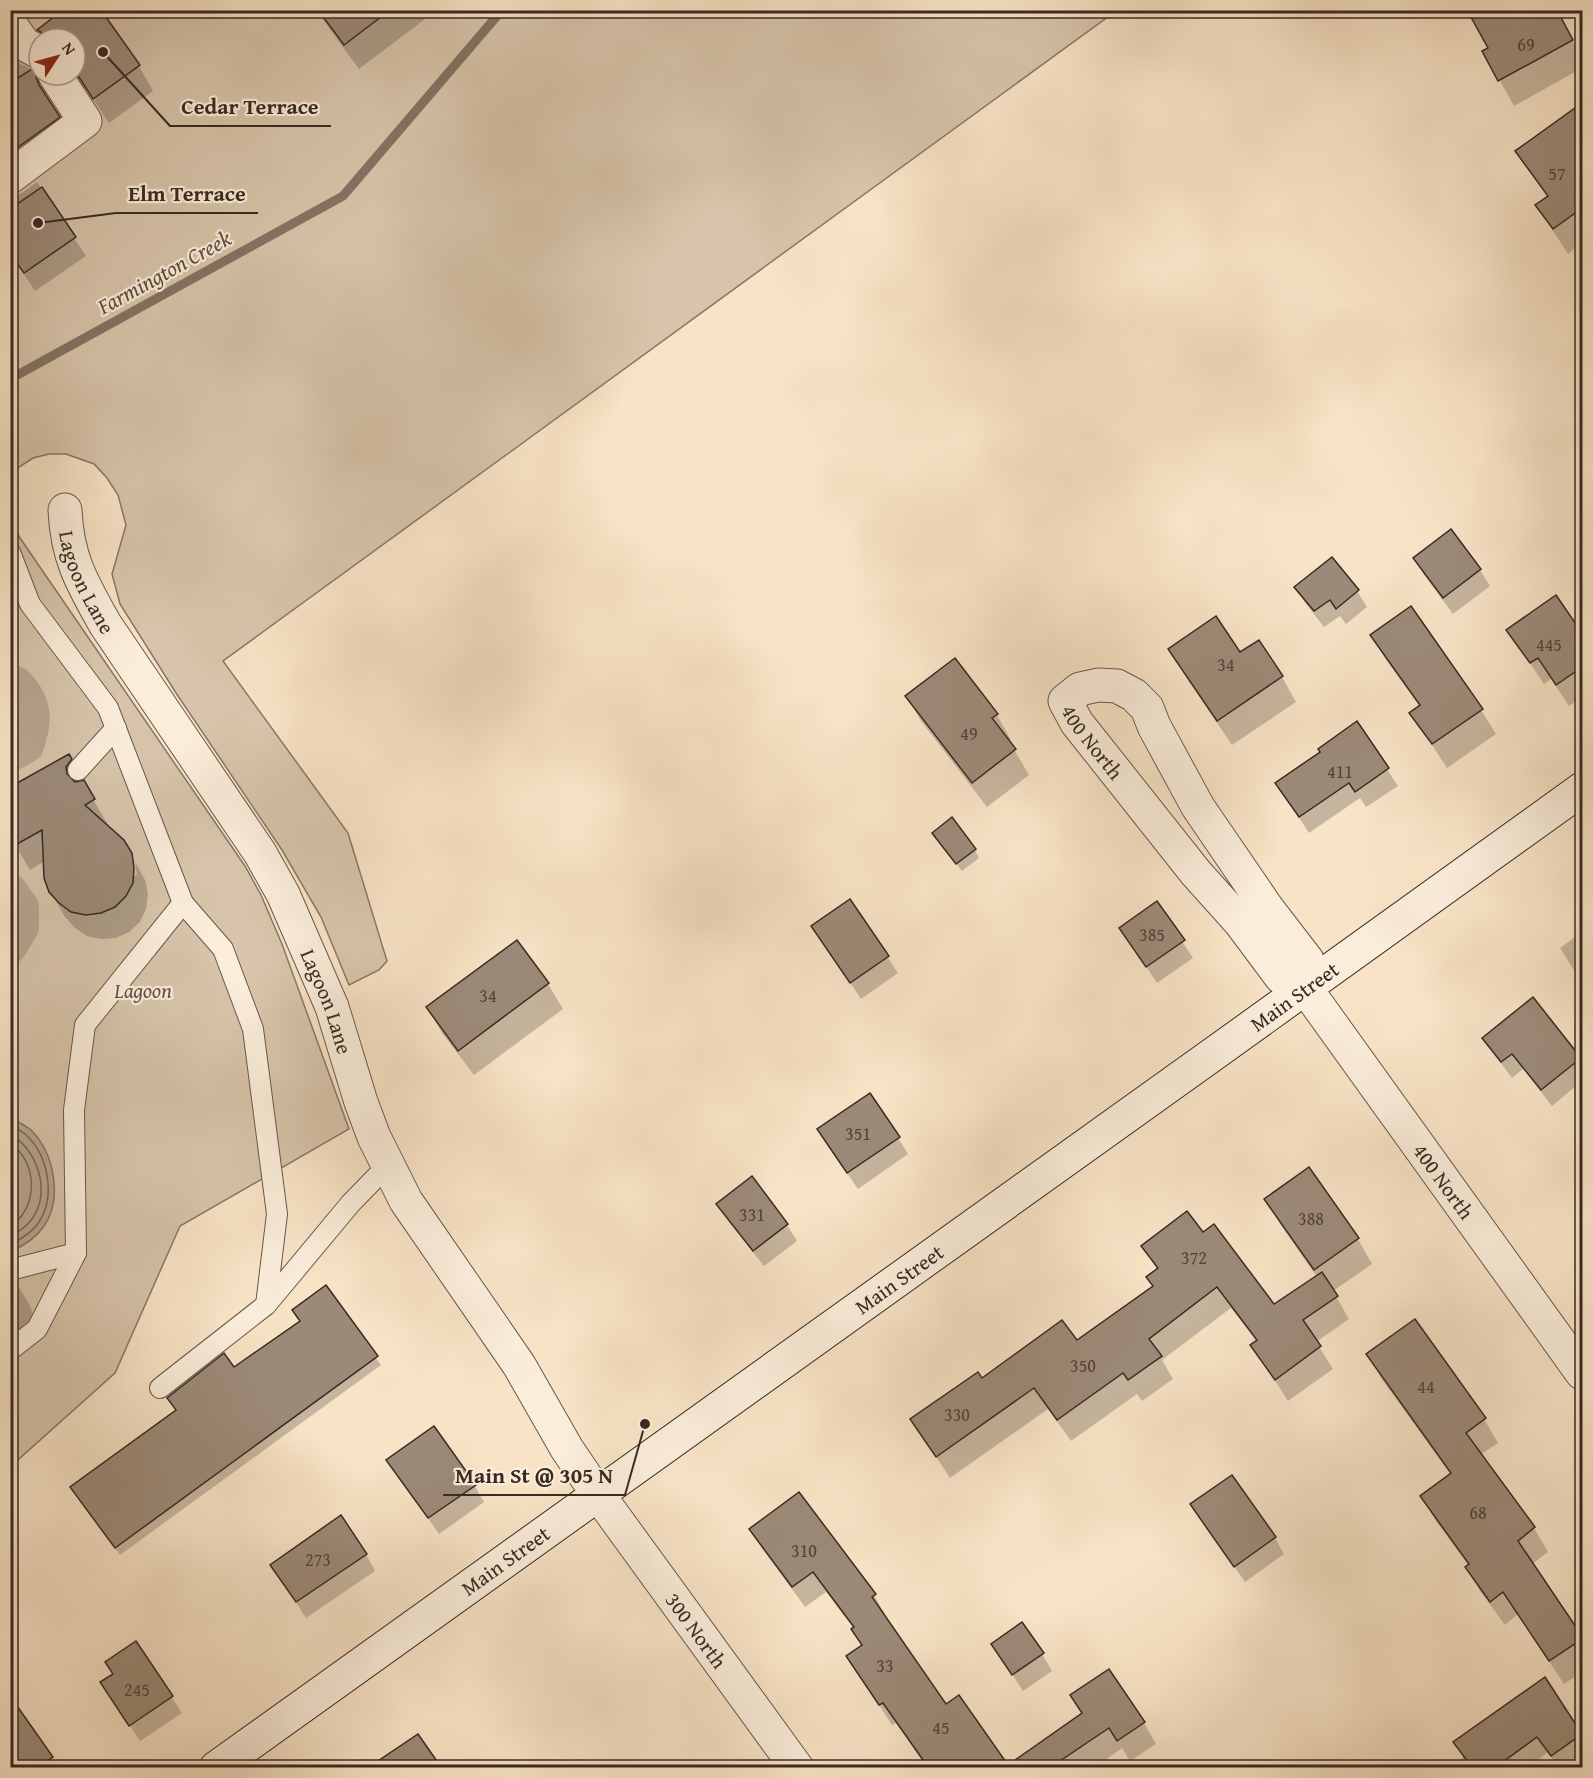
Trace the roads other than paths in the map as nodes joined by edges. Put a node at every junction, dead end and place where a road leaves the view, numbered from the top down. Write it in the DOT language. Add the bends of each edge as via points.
graph roads {
  1 [pos="63,87"];
  2 [pos="10,177"];
  3 [pos="65,510"];
  4 [pos="10,552"];
  5 [pos="116,728"];
  6 [pos="78,770"];
  7 [pos="1582,789"];
  8 [pos="1239,867"];
  9 [pos="1213,891"];
  10 [pos="183,903"];
  11 [pos="1306,989"];
  12 [pos="387,1166"];
  13 [pos="76,1253"];
  14 [pos="10,1270"];
  15 [pos="266,1305"];
  16 [pos="10,1350"];
  17 [pos="1582,1373"];
  18 [pos="160,1388"];
  19 [pos="597,1493"];
  20 [pos="216,1767"];
  21 [pos="796,1767"];
  1 -- 2 [label="street" via="85,121"];
  3 -- 12 [label="street, Lagoon Lane" via="70,554 105,624 260,853 283,894 332,1007 361,1102"];
  4 -- 5 [label="lane" via="30,604 108,708"];
  5 -- 6 [label="lane"];
  5 -- 10 [label="lane"];
  7 -- 11 [label="street, Main Street"];
  8 -- 9 [label="street"];
  8 -- 9 [label="street, 400 North" via="1198,807 1147,708 1134,695 1118,686 1098,685 1080,689 1065,701 1077,723"];
  8 -- 11 [label="street, 400 North" via="1307,960"];
  9 -- 11 [label="street, 400 North" via="1281,977"];
  10 -- 13 [label="lane" via="85,1025 75,1110"];
  10 -- 15 [label="lane" via="223,949 252,1029 277,1214"];
  11 -- 17 [label="street, 400 North"];
  11 -- 19 [label="street, Main Street"];
  12 -- 15 [label="lane"];
  12 -- 19 [label="street, Lagoon Lane" via="406,1201 519,1365"];
  13 -- 14 [label="lane"];
  13 -- 16 [label="lane" via="38,1329"];
  15 -- 18 [label="lane"];
  19 -- 20 [label="street, Main Street"];
  19 -- 21 [label="street, 300 North"];
}
